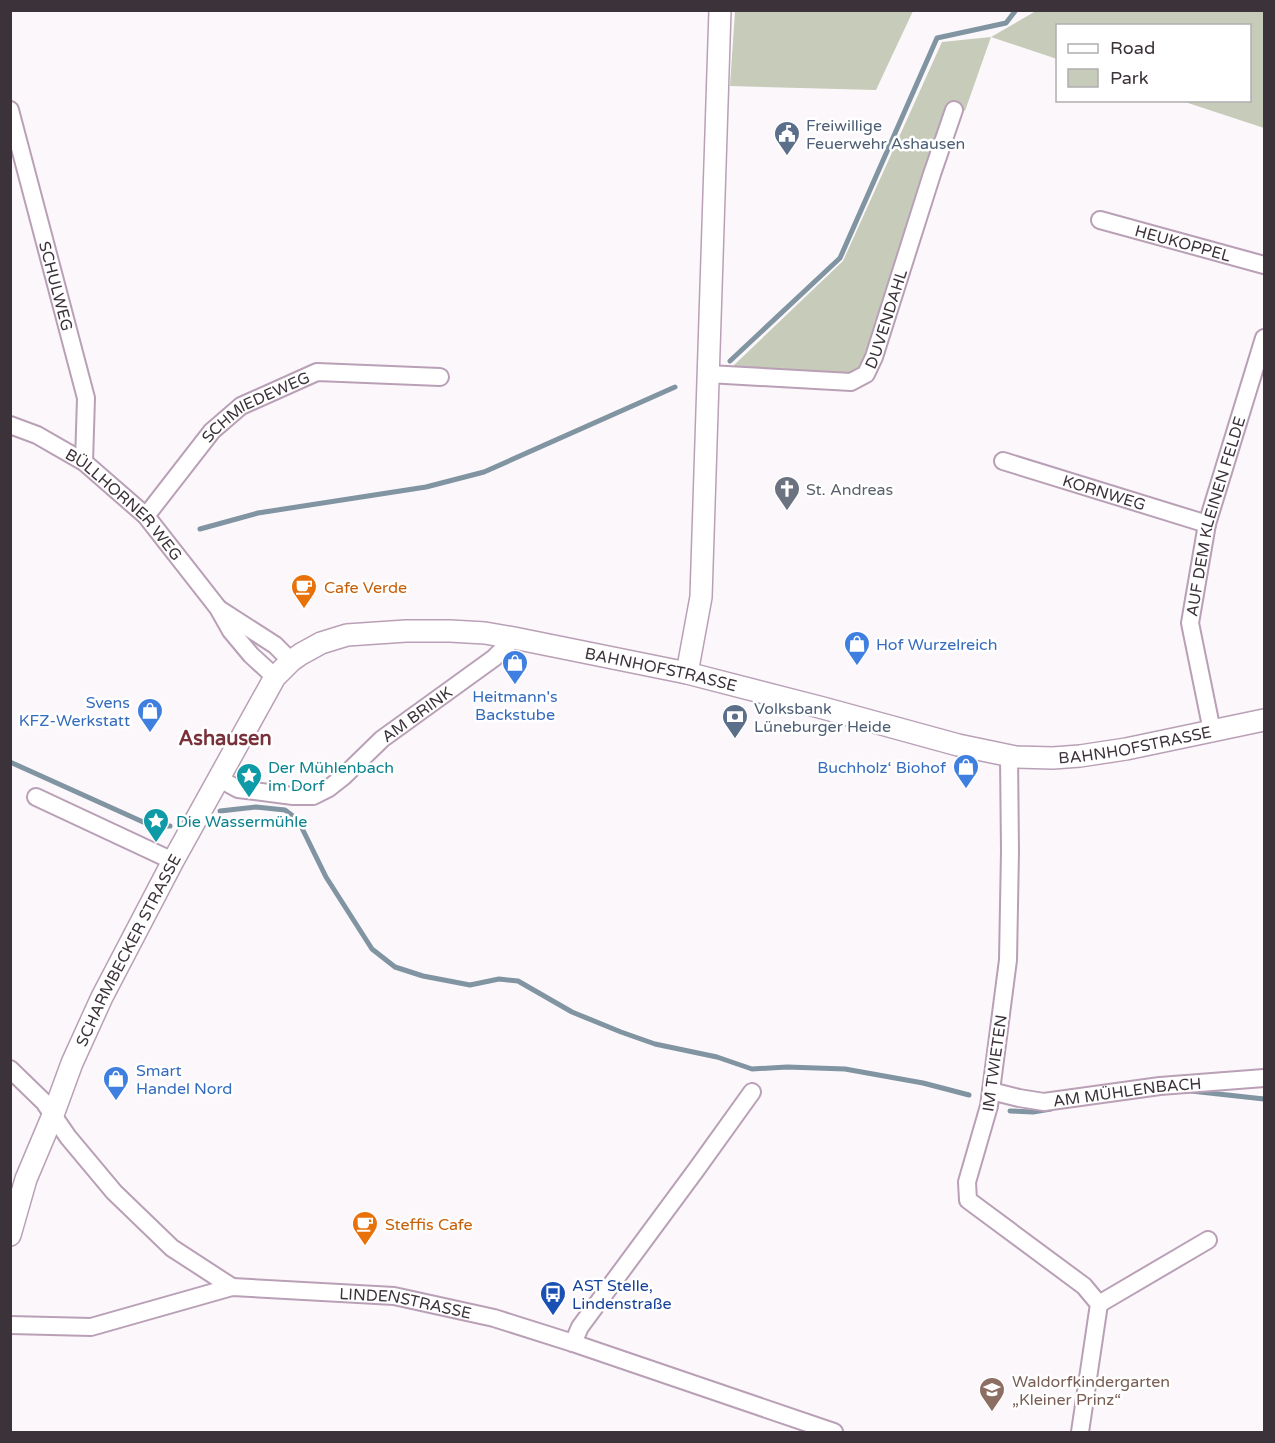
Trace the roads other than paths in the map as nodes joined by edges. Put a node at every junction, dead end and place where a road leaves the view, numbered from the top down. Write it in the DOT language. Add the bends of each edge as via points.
graph roads {
  1 [pos="720,10"];
  2 [pos="10,110"];
  3 [pos="954,110"];
  4 [pos="1100,219"];
  5 [pos="1264,265"];
  6 [pos="1264,338"];
  7 [pos="708,374"];
  8 [pos="440,377"];
  9 [pos="10,426"];
  10 [pos="1003,461"];
  11 [pos="84,462"];
  12 [pos="146,516"];
  13 [pos="1207,524"];
  14 [pos="218,608"];
  15 [pos="514,638"];
  16 [pos="291,661"];
  17 [pos="687,673"];
  18 [pos="275,677"];
  19 [pos="1264,720"];
  20 [pos="1212,731"];
  21 [pos="1009,756"];
  22 [pos="218,778"];
  23 [pos="36,797"];
  24 [pos="173,861"];
  25 [pos="10,1069"];
  26 [pos="1264,1078"];
  27 [pos="991,1091"];
  28 [pos="752,1092"];
  29 [pos="53,1116"];
  30 [pos="10,1235"];
  31 [pos="1208,1240"];
  32 [pos="232,1287"];
  33 [pos="1099,1304"];
  34 [pos="10,1324"];
  35 [pos="573,1343"];
  36 [pos="834,1432"];
  37 [pos="1080,1432"];
  1 -- 7 [label="street"];
  2 -- 11 [label="street, SCHULWEG" via="86,398"];
  3 -- 7 [label="street, DUVENDAHL" via="866,374 850,382"];
  4 -- 5 [label="street, HEUKOPPEL"];
  6 -- 13 [label="street, AUF DEM KLEINEN FELDE"];
  7 -- 17 [label="street" via="701,597"];
  8 -- 12 [label="street, SCHMIEDEWEG" via="317,372 242,406 213,430"];
  9 -- 11 [label="street, BÜLLHORNER WEG" via="37,435"];
  10 -- 13 [label="street, KORNWEG"];
  11 -- 12 [label="street, BÜLLHORNER WEG"];
  12 -- 14 [label="street, BÜLLHORNER WEG"];
  13 -- 20 [label="street, AUF DEM KLEINEN FELDE" via="1190,623"];
  14 -- 16 [label="street, BÜLLHORNER WEG" via="275,645"];
  14 -- 18 [label="street, BÜLLHORNER WEG" via="231,632"];
  15 -- 16 [label="street, BAHNHOFSTRASSE" via="450,630 365,633 321,643"];
  15 -- 17 [label="street, BAHNHOFSTRASSE"];
  15 -- 22 [label="street, AM BRINK" via="494,658 381,739 343,777 313,796 238,789"];
  16 -- 18 [label="street, BAHNHOFSTRASSE"];
  17 -- 21 [label="street, BAHNHOFSTRASSE"];
  18 -- 22 [label="street, SCHARMBECKER STRASSE"];
  19 -- 20 [label="street, BAHNHOFSTRASSE"];
  20 -- 21 [label="street, BAHNHOFSTRASSE" via="1080,756"];
  21 -- 27 [label="street, IM TWIETEN" via="1008,960"];
  22 -- 24 [label="street, SCHARMBECKER STRASSE"];
  23 -- 24 [label="street"];
  24 -- 29 [label="street, SCHARMBECKER STRASSE" via="102,997"];
  25 -- 29 [label="street, LINDENSTRASSE"];
  26 -- 27 [label="street, AM MÜHLENBACH" via="1160,1086 1044,1102"];
  27 -- 33 [label="street, IM TWIETEN" via="968,1182 968,1200 1084,1286"];
  28 -- 35 [label="street" via="580,1327"];
  29 -- 30 [label="street, SCHARMBECKER STRASSE" via="26,1179"];
  29 -- 32 [label="street, LINDENSTRASSE" via="114,1192 172,1248"];
  31 -- 33 [label="street"];
  32 -- 34 [label="street, LINDENSTRASSE" via="91,1327"];
  32 -- 35 [label="street, LINDENSTRASSE" via="394,1296 494,1318"];
  33 -- 37 [label="street"];
  35 -- 36 [label="street, LINDENSTRASSE"];
}
